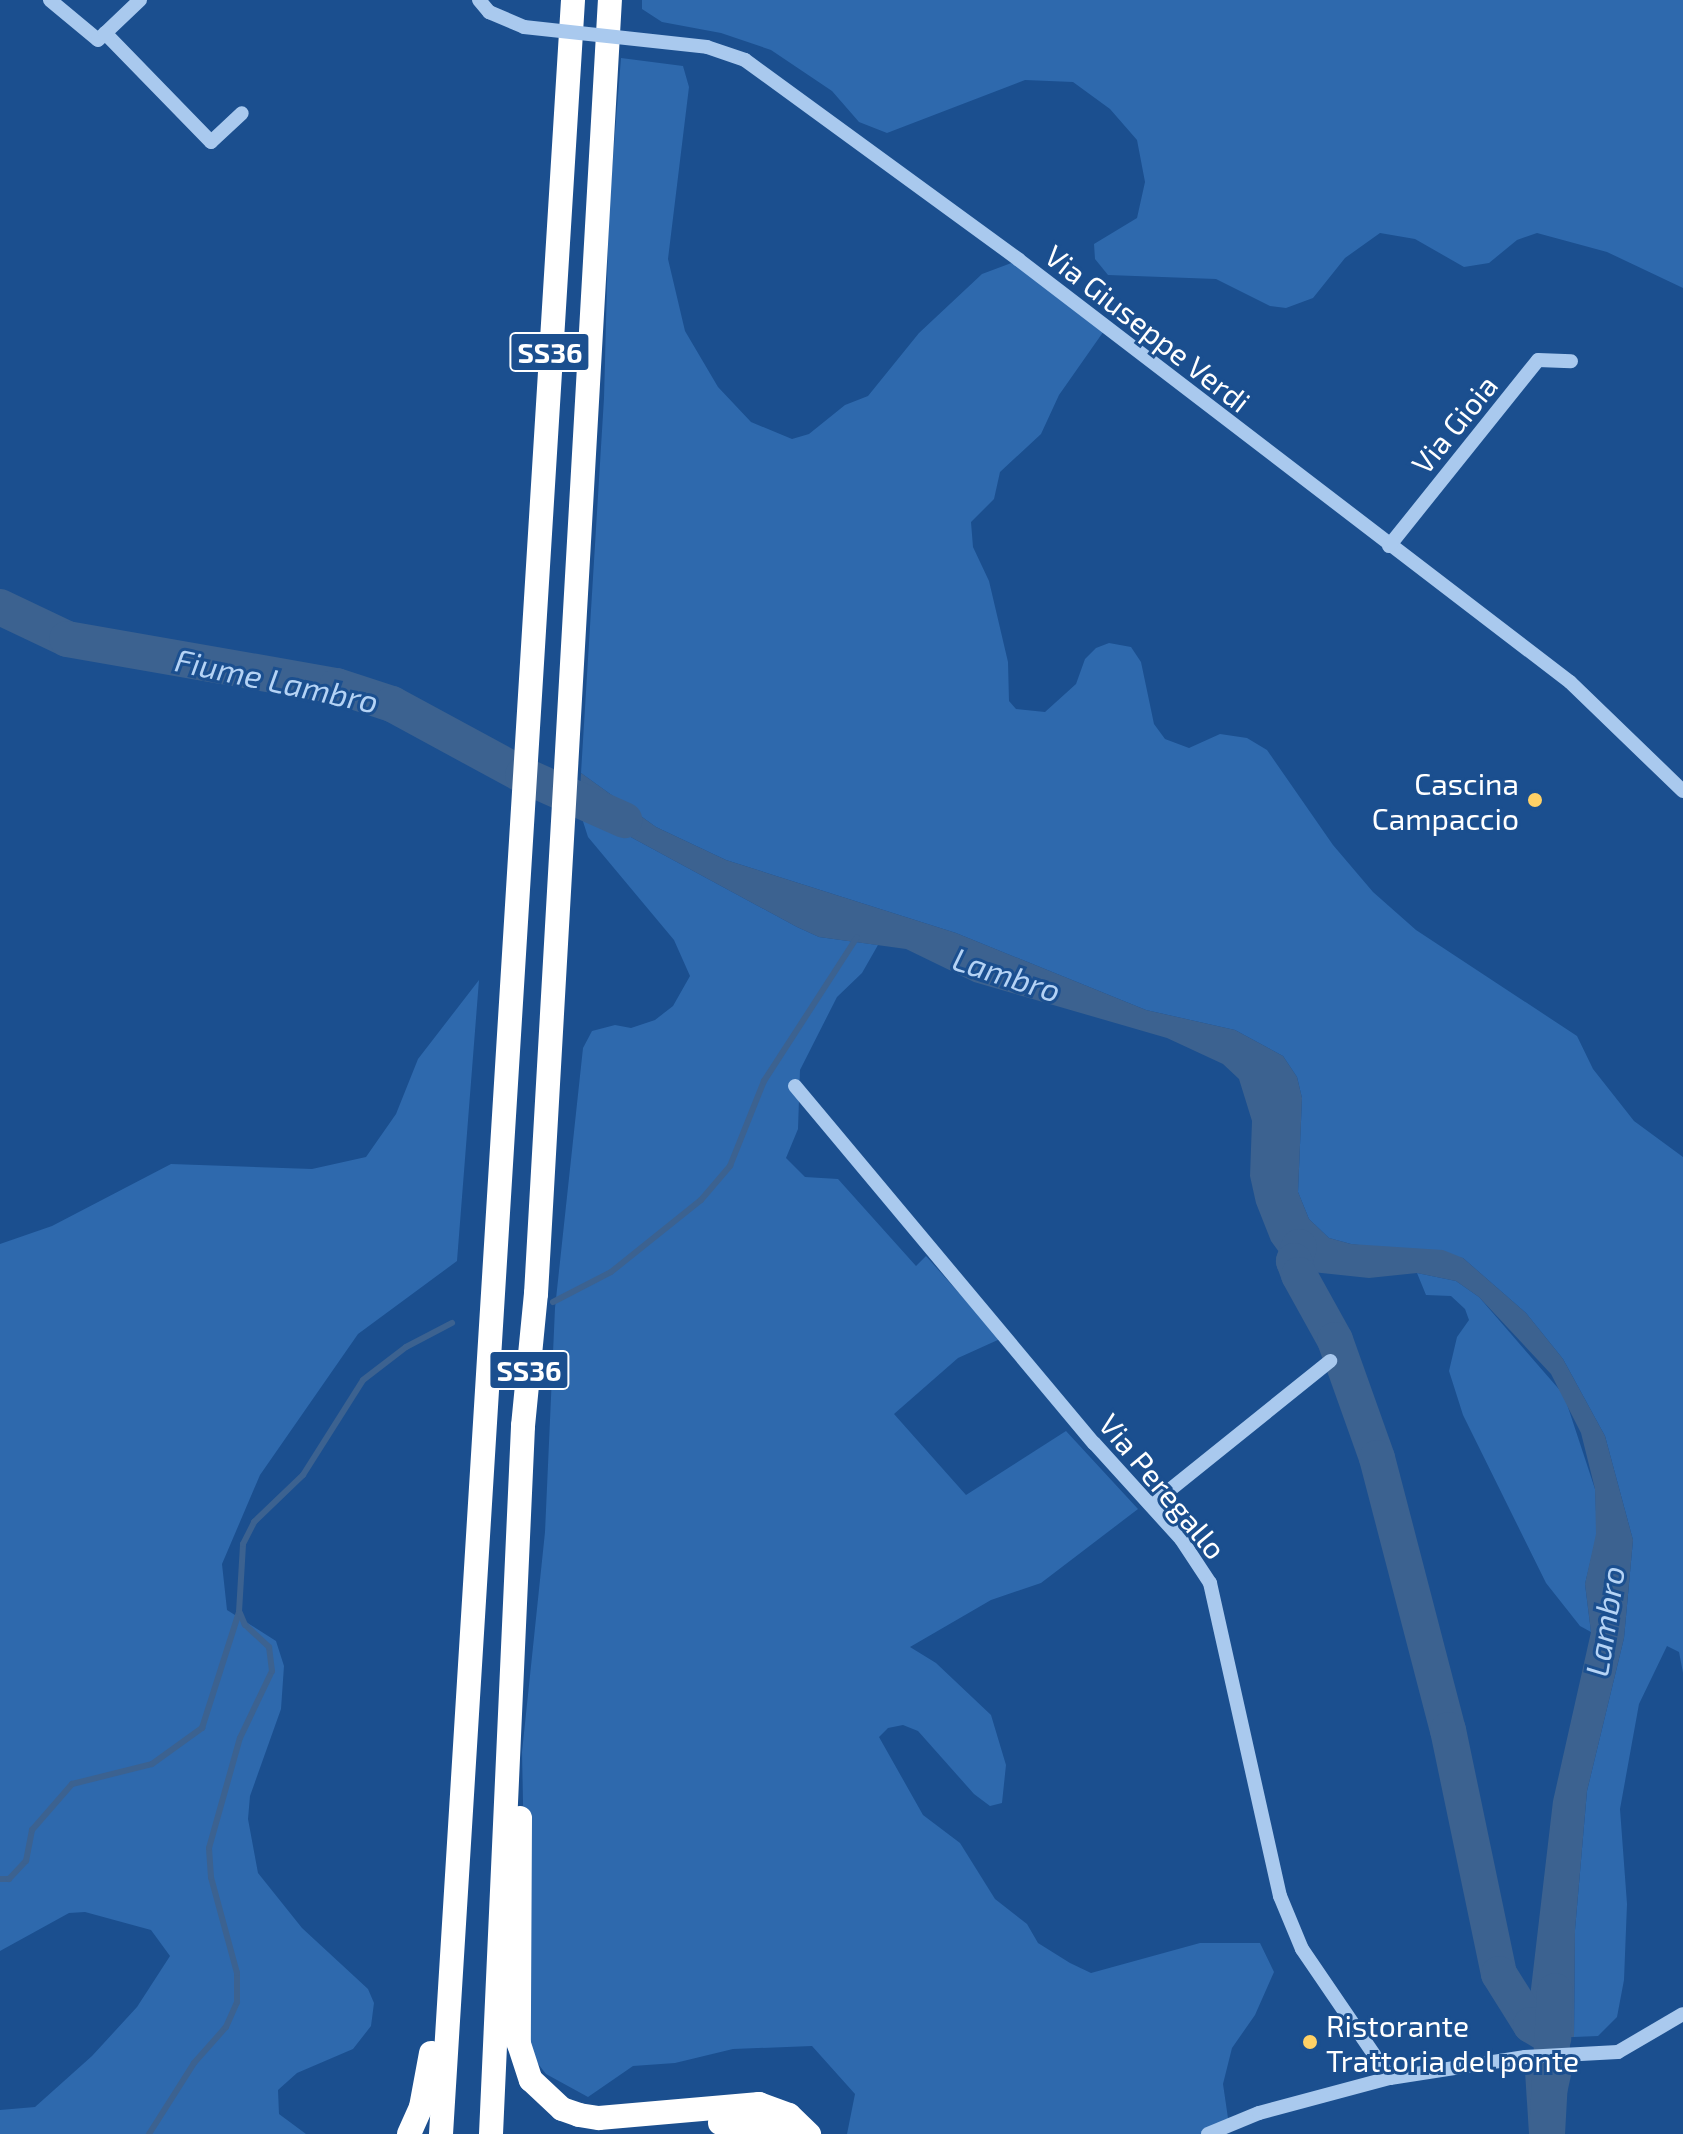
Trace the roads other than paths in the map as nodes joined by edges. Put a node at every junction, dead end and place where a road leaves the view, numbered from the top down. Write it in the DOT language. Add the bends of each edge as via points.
graph roads {
  1 [pos="50,0"];
  2 [pos="140,0"];
  3 [pos="479,0"];
  4 [pos="559,0"];
  5 [pos="573,0"];
  6 [pos="610,0"];
  7 [pos="105,33"];
  8 [pos="567,74"];
  9 [pos="242,113"];
  10 [pos="1571,361"];
  11 [pos="1389,546"];
  12 [pos="1680,781"];
  13 [pos="795,1086"];
  14 [pos="1330,1361"];
  15 [pos="1151,1505"];
  16 [pos="479,1529"];
  17 [pos="511,1684"];
  18 [pos="1683,2014"];
  19 [pos="1390,2078"];
  20 [pos="409,2134"];
  21 [pos="441,2134"];
  22 [pos="491,2134"];
  23 [pos="602,2134"];
  24 [pos="785,2134"];
  25 [pos="809,2134"];
  26 [pos="1208,2134"];
  1 -- 7 [label="street" via="98,40"];
  2 -- 7 [label="street"];
  3 -- 11 [label="street, Via Giuseppe Verdi, bridge" via="489,12 524,27 707,47 745,60"];
  4 -- 8 [label="highway"];
  5 -- 8 [label="highway, SS36"];
  6 -- 17 [label="highway, SS36"];
  7 -- 9 [label="street" via="211,142"];
  8 -- 16 [label="highway, SS36"];
  10 -- 11 [label="street, Via Gioia" via="1538,360"];
  11 -- 12 [label="street, Via Giuseppe Verdi" via="1570,682"];
  13 -- 15 [label="street, Via Peregallo"];
  14 -- 15 [label="street"];
  15 -- 19 [label="street, Via Peregallo" via="1210,1583 1280,1896 1302,1949"];
  16 -- 20 [label="highway" via="461,1665 429,2074"];
  16 -- 21 [label="highway, SS36"];
  17 -- 22 [label="highway, SS36"];
  17 -- 25 [label="highway" via="519,1777 519,2044 531,2080 562,2109 579,2115 599,2118 759,2104 789,2115"];
  18 -- 19 [label="street" via="1633,2047"];
  19 -- 26 [label="street" via="1259,2113"];
  23 -- 24 [label="highway" via="745,2121 767,2123"];
}
